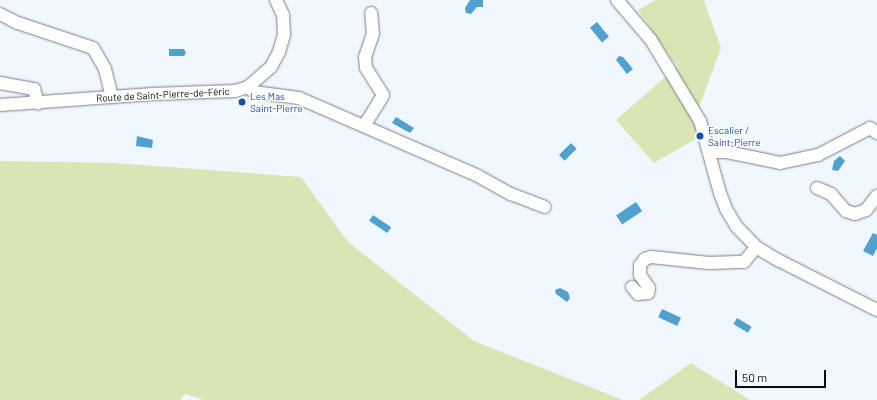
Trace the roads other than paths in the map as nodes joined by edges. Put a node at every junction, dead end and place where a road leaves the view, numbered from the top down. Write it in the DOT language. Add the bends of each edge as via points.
graph roads {
  1 [pos="276,0"];
  2 [pos="617,0"];
  3 [pos="371,13"];
  4 [pos="0,14"];
  5 [pos="0,83"];
  6 [pos="248,87"];
  7 [pos="112,96"];
  8 [pos="38,103"];
  9 [pos="5,105"];
  10 [pos="0,115"];
  11 [pos="364,126"];
  12 [pos="875,127"];
  13 [pos="710,152"];
  14 [pos="817,188"];
  15 [pos="877,196"];
  16 [pos="545,207"];
  17 [pos="756,247"];
  18 [pos="632,287"];
  19 [pos="877,310"];
  1 -- 6 [label="street, Route de Saint-Pierre-de-Féric" via="284,15 284,34 279,52 271,67"];
  2 -- 13 [label="street" via="650,40 684,92 700,121"];
  3 -- 11 [label="street" via="372,34 365,56 366,68 383,95"];
  4 -- 7 [label="street" via="18,23 93,48 105,69"];
  5 -- 8 [label="street" via="34,90"];
  6 -- 7 [label="street, Route de Saint-Pierre-de-Féric" via="214,93"];
  6 -- 11 [label="street" via="254,92 300,98"];
  7 -- 8 [label="street, Route de Saint-Pierre-de-Féric"];
  8 -- 9 [label="street, Route de Saint-Pierre-de-Féric"];
  9 -- 10 [label="street"];
  11 -- 16 [label="street" via="478,176 511,194"];
  12 -- 13 [label="street" via="818,156 780,163 727,152"];
  13 -- 17 [label="street" via="726,209 737,227"];
  14 -- 15 [label="street" via="831,194 846,211 855,214 866,210"];
  17 -- 18 [label="street" via="744,262 709,263 651,257 640,265 640,275 649,288 648,293 638,294"];
  17 -- 19 [label="street"];
}
